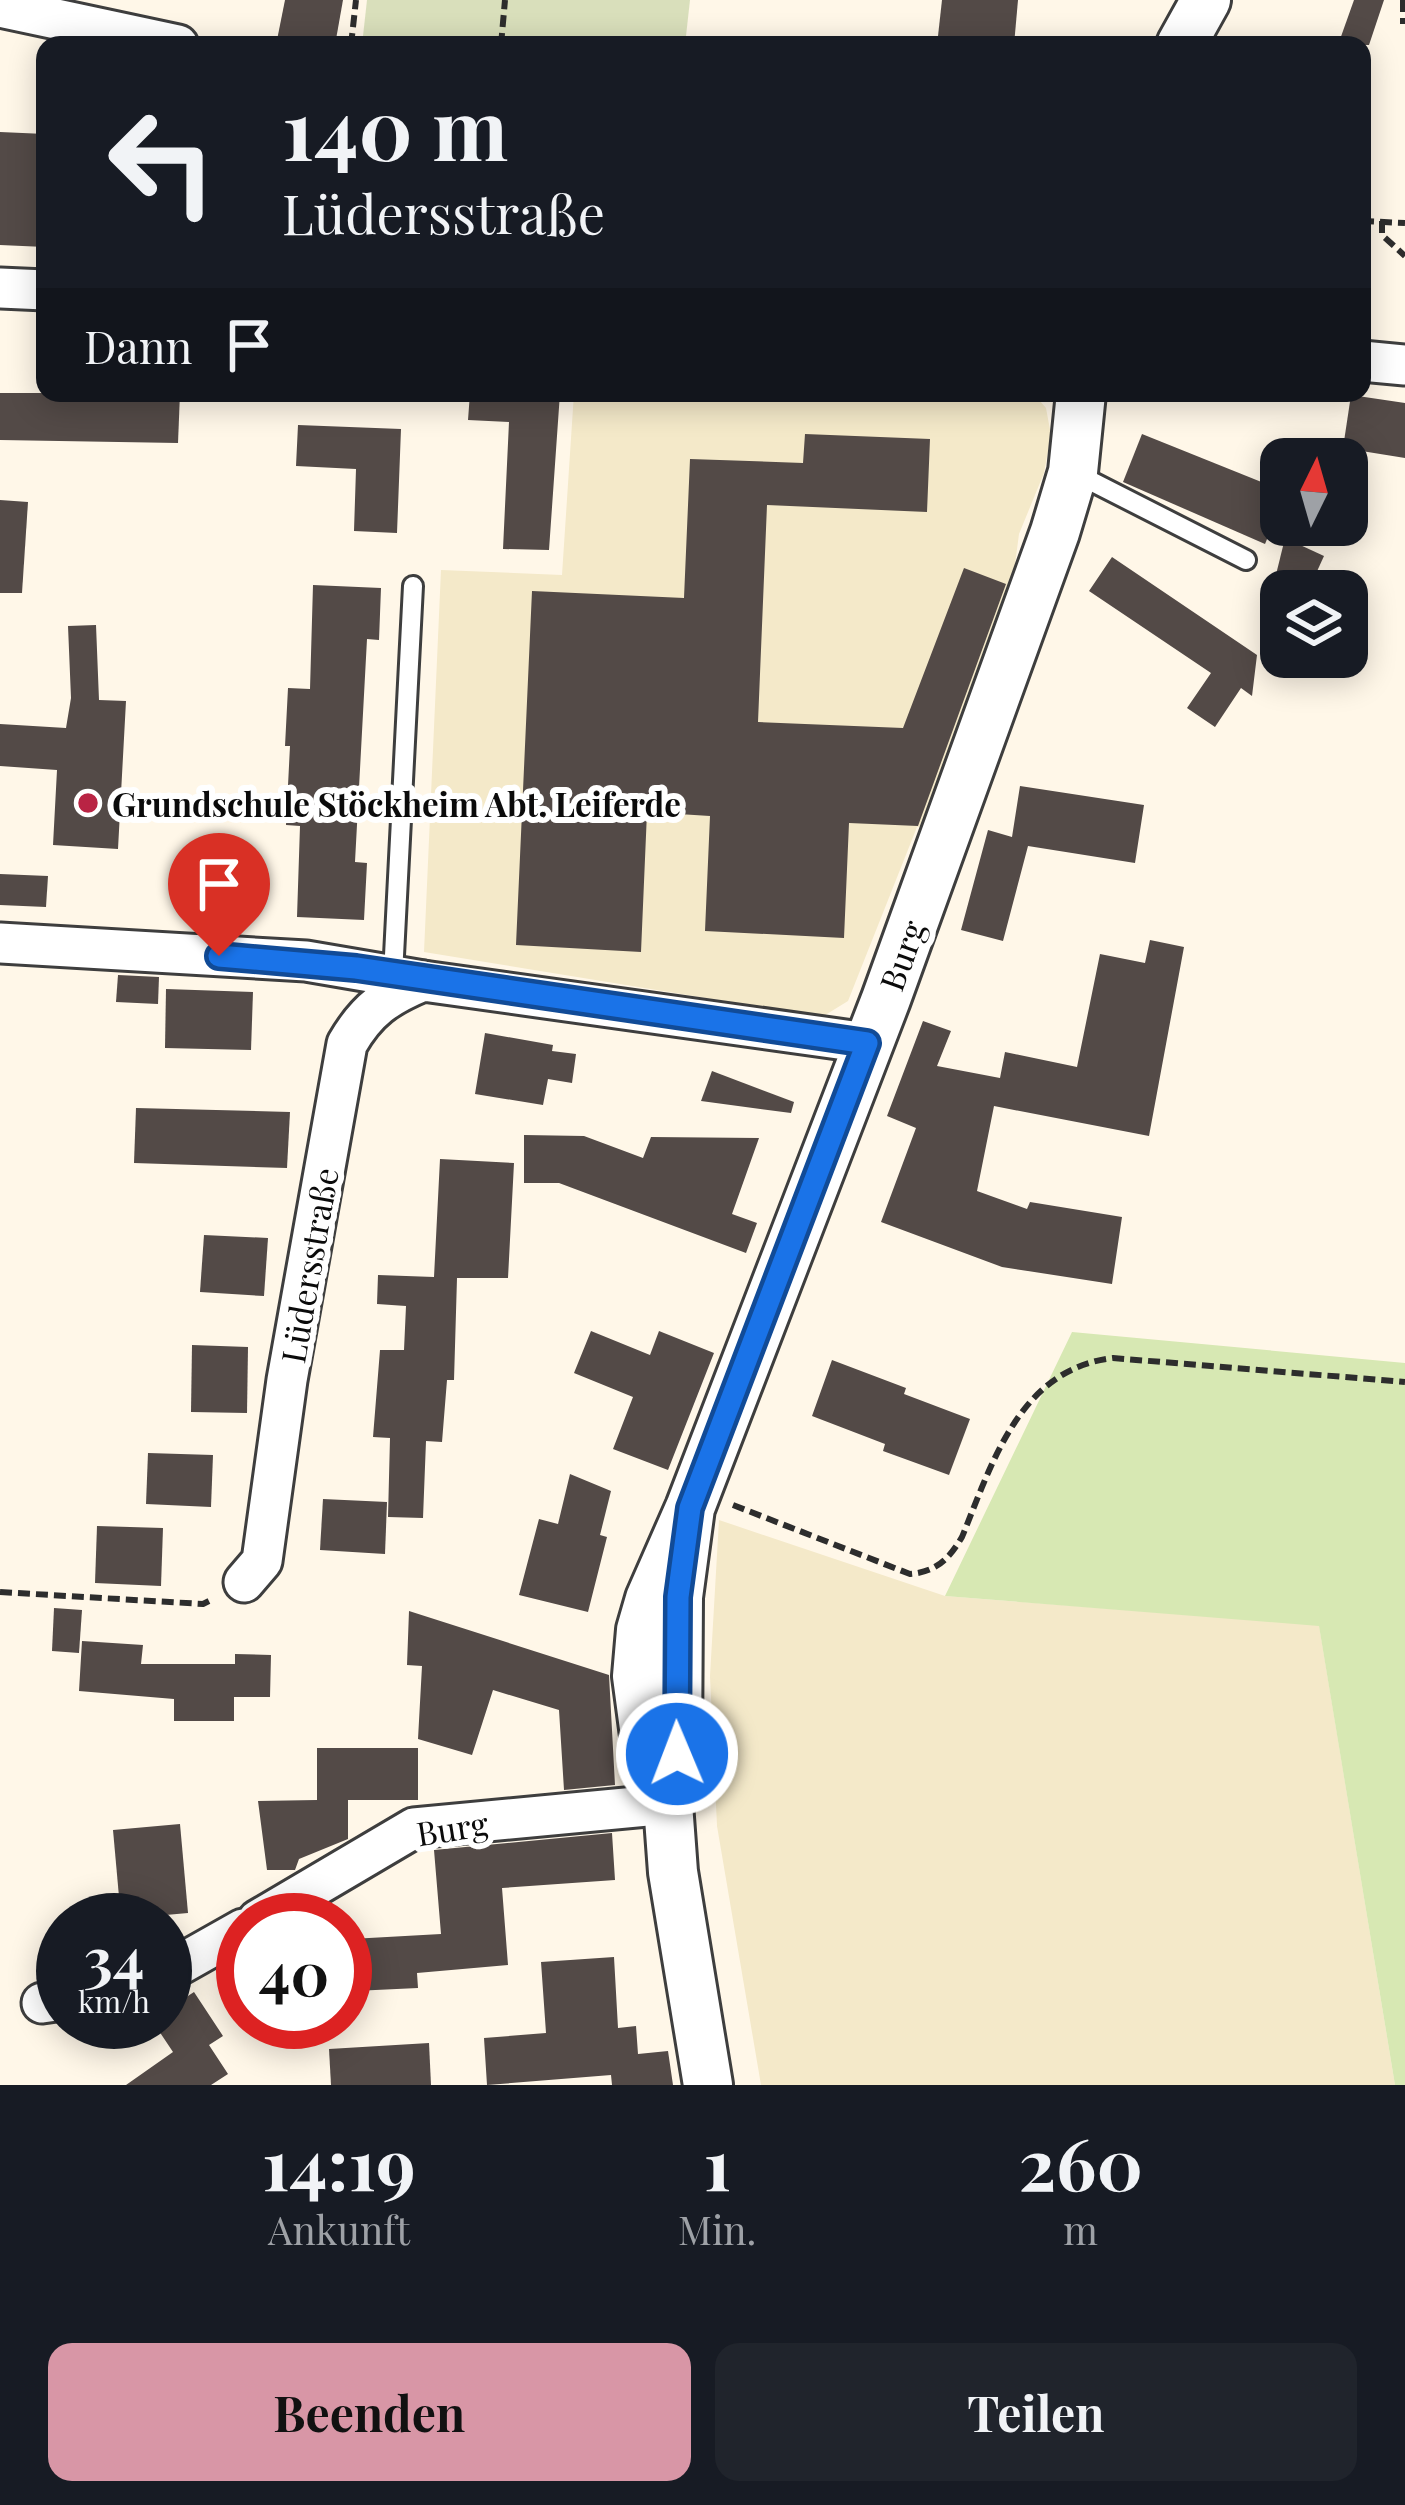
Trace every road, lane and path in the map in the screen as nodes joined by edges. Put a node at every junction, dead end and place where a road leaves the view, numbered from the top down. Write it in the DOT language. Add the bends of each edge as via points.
graph roads {
  1 [pos="356,0"];
  2 [pos="505,0"];
  3 [pos="1206,0"];
  4 [pos="1402,0"];
  5 [pos="0,7"];
  6 [pos="1403,24"];
  7 [pos="136,36"];
  8 [pos="352,36"];
  9 [pos="502,36"];
  10 [pos="1186,36"];
  11 [pos="1382,220"];
  12 [pos="1371,221"];
  13 [pos="1405,223"];
  14 [pos="1405,256"];
  15 [pos="0,289"];
  16 [pos="36,290"];
  17 [pos="1371,362"];
  18 [pos="1405,365"];
  19 [pos="1080,402"];
  20 [pos="1072,472"];
  21 [pos="1246,560"];
  22 [pos="413,586"];
  23 [pos="0,943"];
  24 [pos="408,978"];
  25 [pos="867,1043"];
  26 [pos="1405,1382"];
  27 [pos="693,1500"];
  28 [pos="244,1582"];
  29 [pos="0,1592"];
  30 [pos="668,1804"];
  31 [pos="304,1893"];
  32 [pos="708,2085"];
  1 -- 8 [label="path"];
  2 -- 9 [label="path"];
  3 -- 10 [label="street"];
  4 -- 6 [label="path"];
  5 -- 7 [label="street"];
  11 -- 12 [label="path"];
  11 -- 13 [label="path"];
  11 -- 14 [label="path" via="1382,235"];
  15 -- 16 [label="street"];
  17 -- 18 [label="street"];
  19 -- 20 [label="street, Burg"];
  20 -- 21 [label="lane"];
  20 -- 25 [label="street, Burg"];
  22 -- 24 [label="lane"];
  23 -- 24 [label="street" via="306,961"];
  24 -- 25 [label="street"];
  24 -- 28 [label="street, Lüdersstraße" via="364,1015 347,1044 262,1561"];
  25 -- 27 [label="street, Burg"];
  26 -- 27 [label="path" via="1113,1358 1070,1366 1049,1379 1018,1420 962,1537 927,1572 910,1574"];
  27 -- 30 [label="street, Burg" via="650,1599 637,1676 648,1758"];
  28 -- 29 [label="path" via="202,1604"];
  30 -- 31 [label="street, Burg" via="414,1828"];
  30 -- 32 [label="street, Burg"];
}
